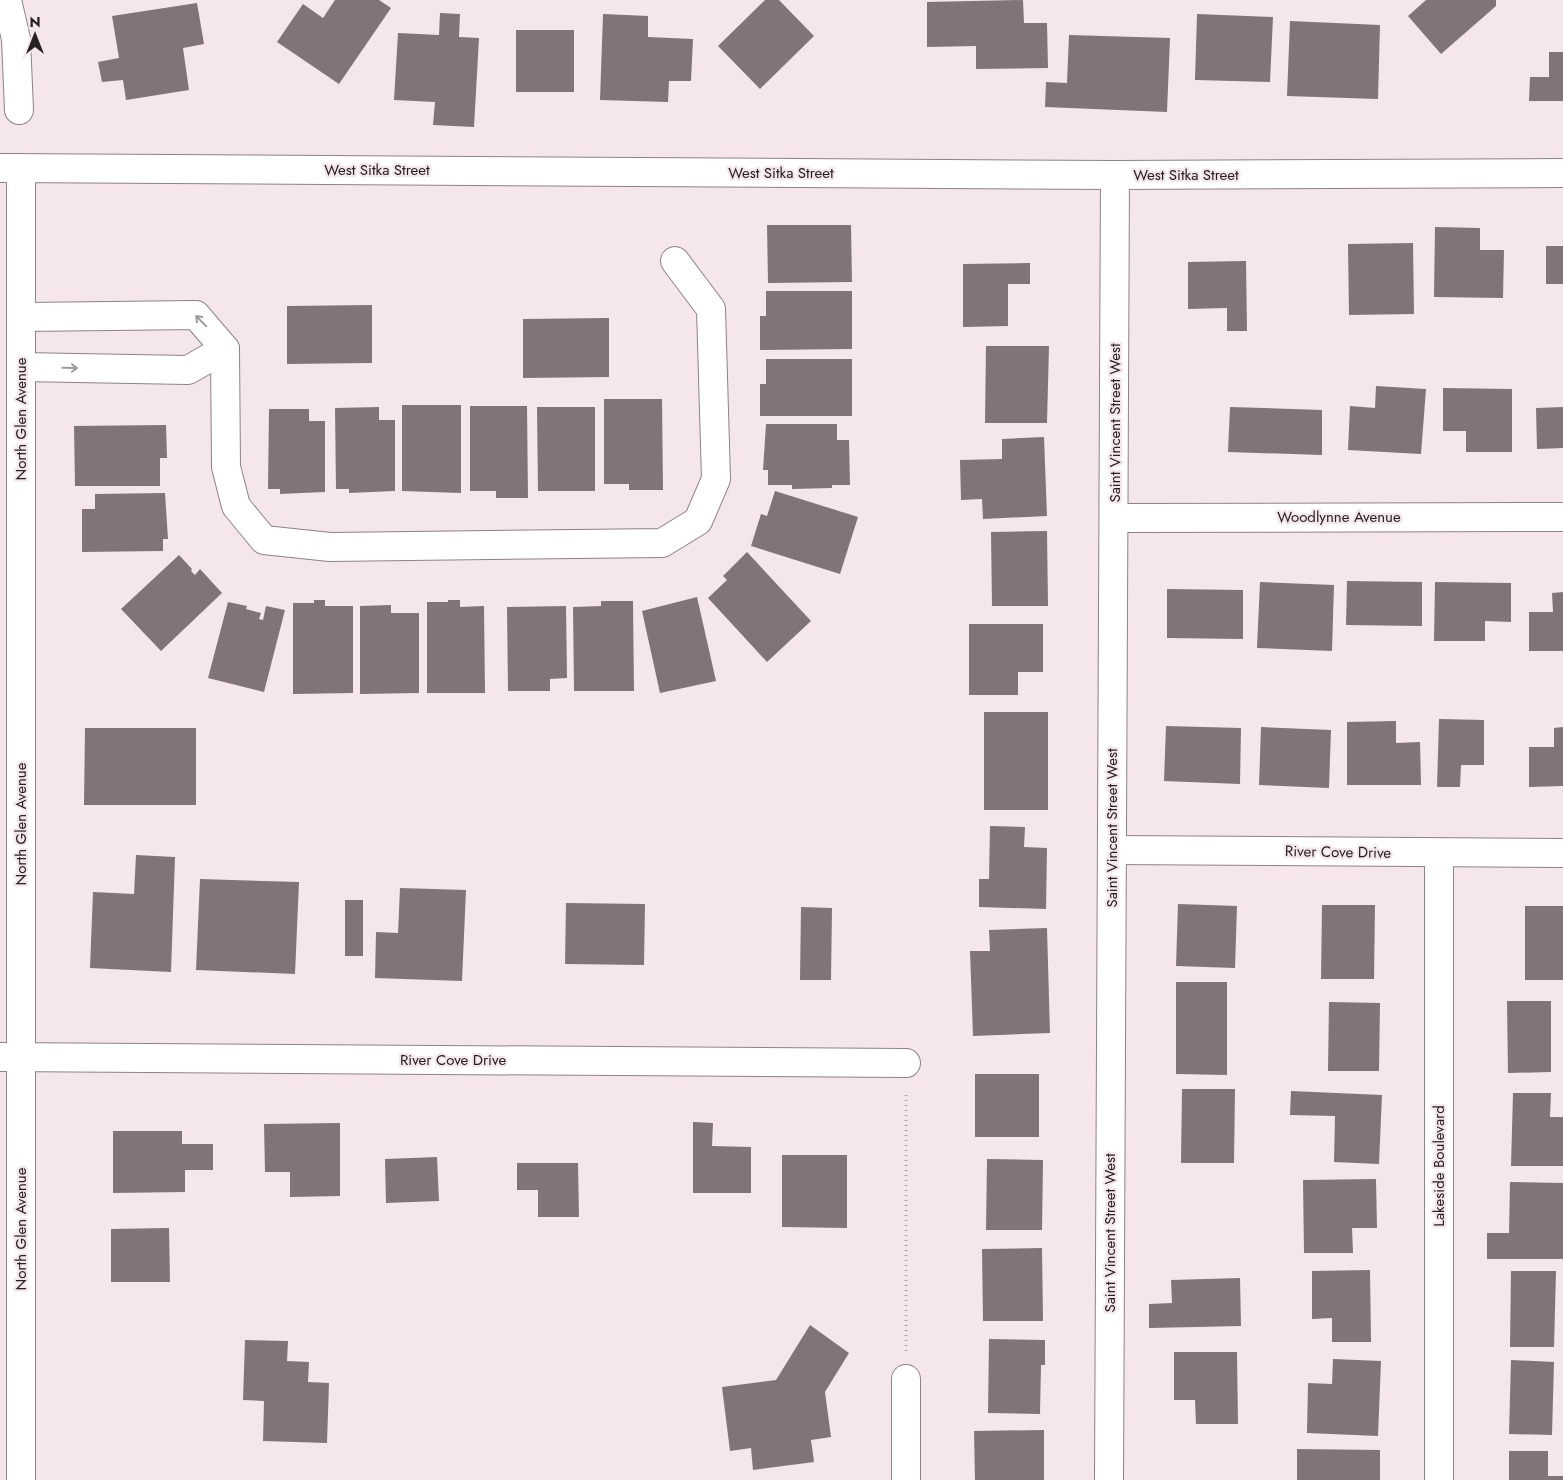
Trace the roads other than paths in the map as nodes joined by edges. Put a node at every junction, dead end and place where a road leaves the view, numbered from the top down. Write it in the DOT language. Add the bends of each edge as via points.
graph roads {
  1 [pos="7,0"];
  2 [pos="19,110"];
  3 [pos="10,168"];
  4 [pos="1563,173"];
  5 [pos="1115,176"];
  6 [pos="675,261"];
  7 [pos="23,317"];
  8 [pos="225,349"];
  9 [pos="21,367"];
  10 [pos="1563,517"];
  11 [pos="1115,518"];
  12 [pos="1112,850"];
  13 [pos="1439,853"];
  14 [pos="1563,854"];
  15 [pos="10,1057"];
  16 [pos="906,1063"];
  17 [pos="906,1379"];
  18 [pos="21,1480"];
  19 [pos="906,1480"];
  20 [pos="1108,1480"];
  21 [pos="1439,1480"];
  1 -- 2 [label="street" via="16,39"];
  3 -- 5 [label="street, West Sitka Street"];
  3 -- 7 [label="street, North Glen Avenue"];
  4 -- 5 [label="street, West Sitka Street"];
  5 -- 11 [label="street, Saint Vincent Street West"];
  6 -- 8 [label="street" via="711,309 716,479 698,521 662,544 330,547 264,540 236,506 226,467"];
  8 -- 7 [label="street, one-way" via="196,315"];
  7 -- 9 [label="street, North Glen Avenue"];
  9 -- 8 [label="street, one-way" via="188,370"];
  9 -- 15 [label="street, North Glen Avenue"];
  10 -- 11 [label="street, Woodlynne Avenue"];
  11 -- 12 [label="street, Saint Vincent Street West"];
  12 -- 13 [label="street, River Cove Drive"];
  12 -- 20 [label="street, Saint Vincent Street West"];
  13 -- 14 [label="street, River Cove Drive"];
  13 -- 21 [label="street, Lakeside Boulevard"];
  15 -- 16 [label="street, River Cove Drive"];
  15 -- 18 [label="street, North Glen Avenue"];
  17 -- 19 [label="street"];
}
